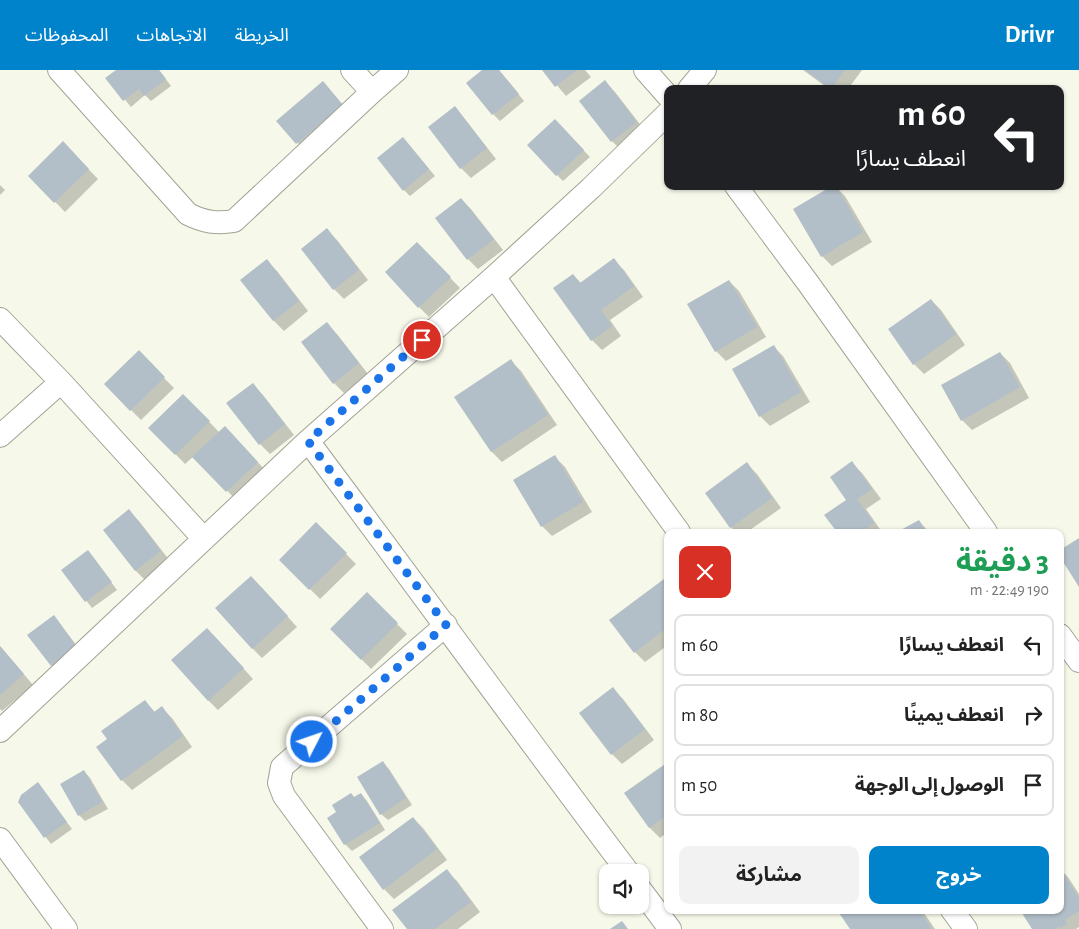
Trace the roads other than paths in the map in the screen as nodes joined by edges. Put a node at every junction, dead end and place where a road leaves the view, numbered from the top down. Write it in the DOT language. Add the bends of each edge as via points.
graph roads {
  1 [pos="59,70"];
  2 [pos="352,70"];
  3 [pos="397,70"];
  4 [pos="645,70"];
  5 [pos="705,70"];
  6 [pos="692,85"];
  7 [pos="664,91"];
  8 [pos="372,92"];
  9 [pos="664,117"];
  10 [pos="739,190"];
  11 [pos="494,277"];
  12 [pos="0,319"];
  13 [pos="61,382"];
  14 [pos="0,436"];
  15 [pos="308,441"];
  16 [pos="677,529"];
  17 [pos="984,529"];
  18 [pos="204,540"];
  19 [pos="446,625"];
  20 [pos="1064,640"];
  21 [pos="1079,661"];
  22 [pos="0,731"];
  23 [pos="0,839"];
  24 [pos="622,864"];
  25 [pos="649,901"];
  26 [pos="955,914"];
  27 [pos="66,929"];
  28 [pos="382,929"];
  29 [pos="670,929"];
  30 [pos="966,929"];
  1 -- 8 [label="street" via="188,214 202,221 220,224 234,221"];
  2 -- 8 [label="street"];
  3 -- 8 [label="street"];
  4 -- 7 [label="street"];
  5 -- 6 [label="street"];
  9 -- 11 [label="street"];
  10 -- 17 [label="street"];
  11 -- 15 [label="street"];
  11 -- 16 [label="street"];
  12 -- 13 [label="street"];
  13 -- 14 [label="street"];
  13 -- 18 [label="street"];
  15 -- 18 [label="street"];
  15 -- 19 [label="street"];
  18 -- 22 [label="street"];
  19 -- 24 [label="street"];
  19 -- 28 [label="street" via="282,768 279,783 284,796"];
  20 -- 21 [label="street"];
  23 -- 27 [label="street"];
  25 -- 29 [label="street"];
  26 -- 30 [label="street"];
}
